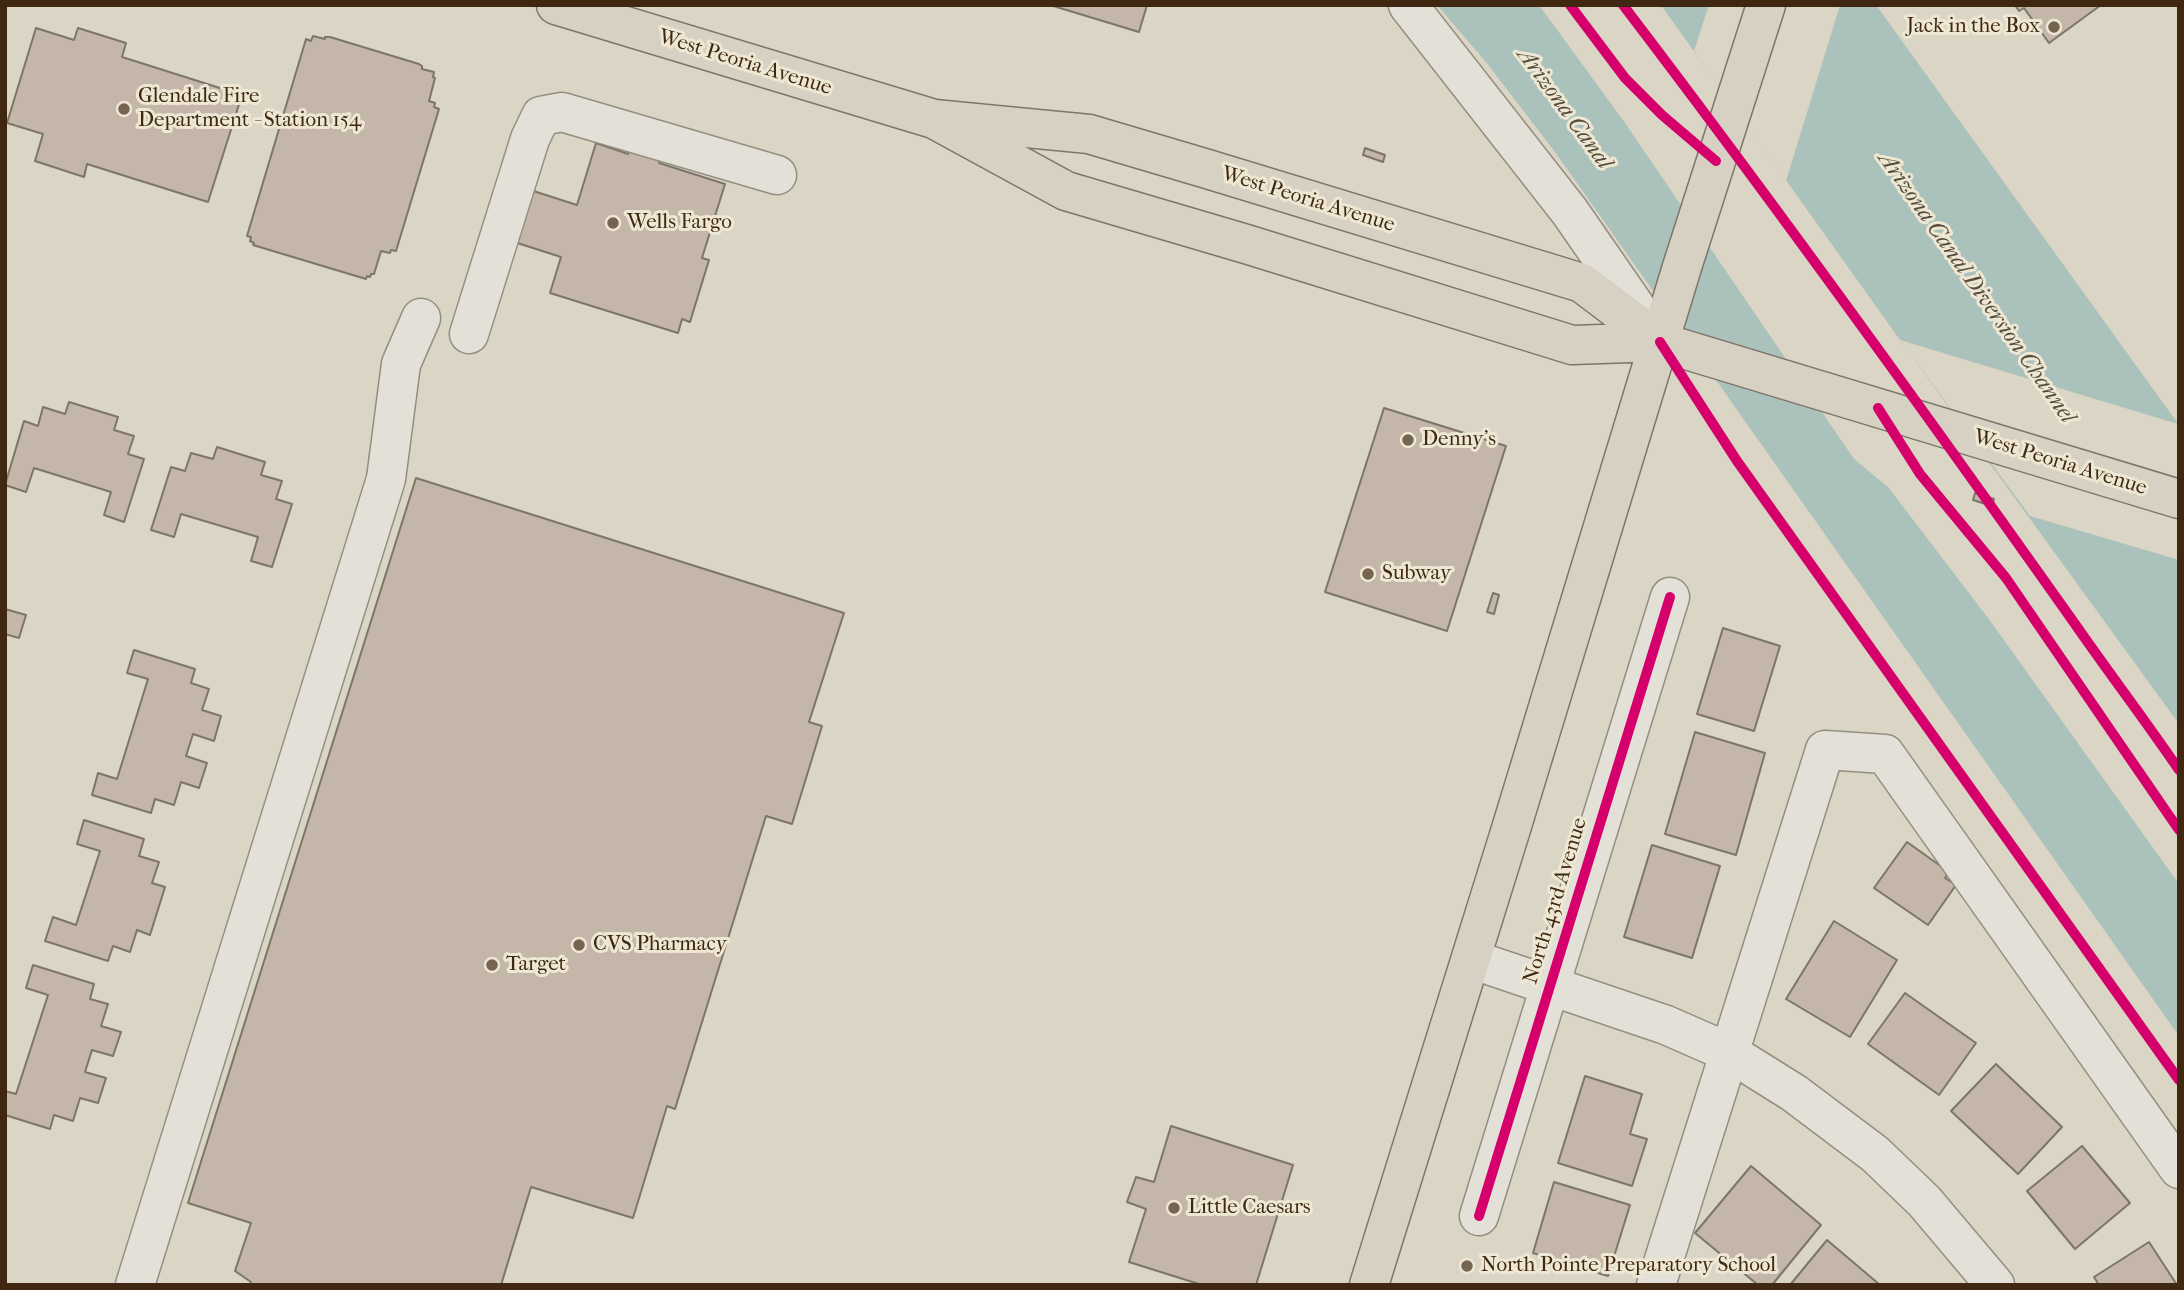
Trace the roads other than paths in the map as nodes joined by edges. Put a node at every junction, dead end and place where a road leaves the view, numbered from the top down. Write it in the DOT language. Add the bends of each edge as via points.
graph roads {
  1 [pos="556,5"];
  2 [pos="1408,5"];
  3 [pos="1766,5"];
  4 [pos="934,119"];
  5 [pos="777,175"];
  6 [pos="421,318"];
  7 [pos="469,334"];
  8 [pos="1660,342"];
  9 [pos="2179,499"];
  10 [pos="1670,597"];
  11 [pos="1471,959"];
  12 [pos="1550,985"];
  13 [pos="1730,1053"];
  14 [pos="2179,1169"];
  15 [pos="1479,1216"];
  16 [pos="135,1285"];
  17 [pos="1369,1285"];
  18 [pos="1656,1285"];
  19 [pos="1995,1285"];
  1 -- 4 [label="main road, West Peoria Avenue"];
  2 -- 8 [label="street" via="1570,212"];
  3 -- 8 [label="main road"];
  4 -- 8 [label="main road, West Peoria Avenue" via="1066,191 1572,345"];
  4 -- 8 [label="main road, West Peoria Avenue" via="1089,134 1556,276 1582,284"];
  5 -- 7 [label="street" via="562,111 541,116"];
  6 -- 16 [label="street" via="401,364 386,479"];
  8 -- 9 [label="main road, West Peoria Avenue"];
  8 -- 11 [label="main road"];
  10 -- 12 [label="street, North 43rd Avenue"];
  11 -- 12 [label="street"];
  11 -- 17 [label="main road"];
  12 -- 13 [label="street" via="1667,1025"];
  12 -- 15 [label="street, North 43rd Avenue"];
  13 -- 14 [label="street" via="1825,750 1885,754"];
  13 -- 18 [label="street"];
  13 -- 19 [label="street" via="1794,1093 1875,1154 1924,1201"];
}
